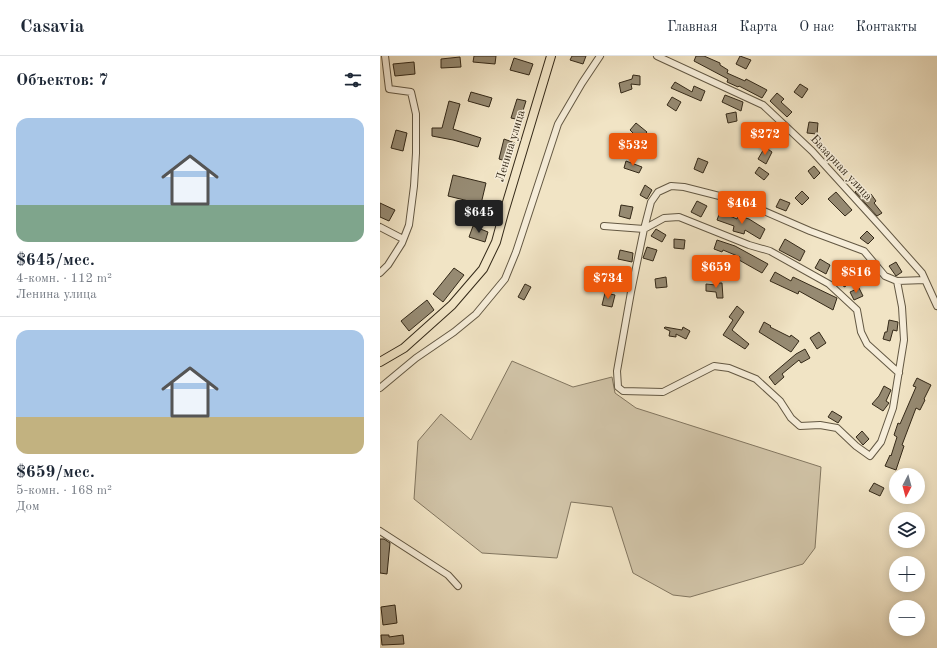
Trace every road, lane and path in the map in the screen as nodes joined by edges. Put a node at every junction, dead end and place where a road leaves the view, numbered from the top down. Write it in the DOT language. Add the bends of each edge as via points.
graph roads {
  1 [pos="385,56"];
  2 [pos="551,56"];
  3 [pos="600,56"];
  4 [pos="657,56"];
  5 [pos="604,226"];
  6 [pos="380,227"];
  7 [pos="644,229"];
  8 [pos="403,239"];
  9 [pos="380,273"];
  10 [pos="925,280"];
  11 [pos="897,282"];
  12 [pos="937,306"];
  13 [pos="380,362"];
  14 [pos="899,373"];
  15 [pos="380,388"];
  16 [pos="380,531"];
  17 [pos="458,586"];
  1 -- 8 [label="street" via="389,89 411,92 416,114 416,153 410,225"];
  2 -- 13 [label="main road, Ленина улица" via="496,242 482,269 452,306 404,348"];
  3 -- 15 [label="street" via="558,124 516,252 504,279 476,314"];
  4 -- 10 [label="street, Базарная улица" via="763,105 818,157 887,233"];
  5 -- 7 [label="street"];
  6 -- 8 [label="street"];
  7 -- 11 [label="street" via="651,202 658,192 671,186 684,187 743,202 864,251 885,276"];
  7 -- 14 [label="street" via="664,218 679,217 770,251 829,284 857,310 866,344"];
  7 -- 14 [label="street" via="617,372 618,387 623,391 663,392 714,366 729,368 756,379 780,401 790,418 800,426 820,425 837,428 870,456 881,442 893,408"];
  8 -- 9 [label="street" via="388,265"];
  10 -- 11 [label="street"];
  10 -- 12 [label="street, Базарная улица"];
  11 -- 14 [label="street" via="904,340"];
  16 -- 17 [label="street" via="448,575"];
}
